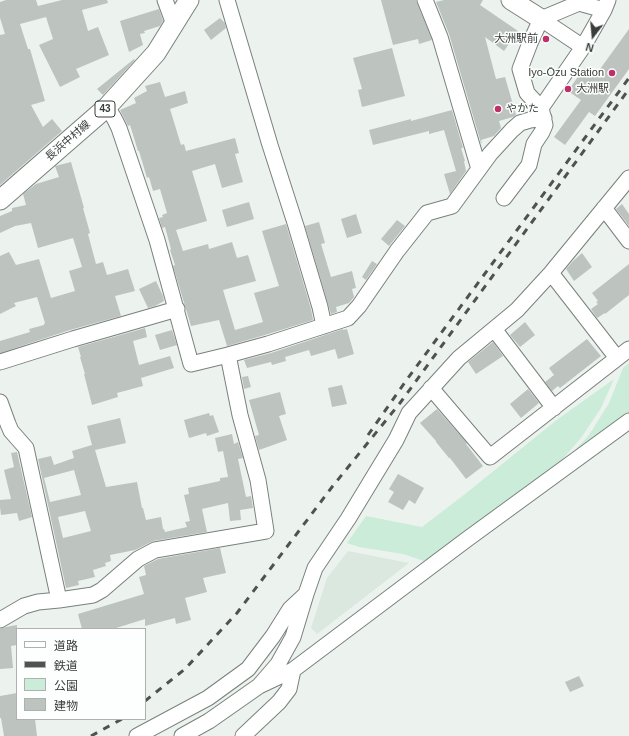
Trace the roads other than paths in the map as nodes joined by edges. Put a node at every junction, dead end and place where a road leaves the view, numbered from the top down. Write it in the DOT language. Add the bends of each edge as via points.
graph roads {
  1 [pos="165,0"];
  2 [pos="189,0"];
  3 [pos="227,0"];
  4 [pos="425,0"];
  5 [pos="516,2"];
  6 [pos="606,5"];
  7 [pos="541,19"];
  8 [pos="176,21"];
  9 [pos="583,47"];
  10 [pos="107,108"];
  11 [pos="542,113"];
  12 [pos="479,169"];
  13 [pos="629,178"];
  14 [pos="504,198"];
  15 [pos="0,200"];
  16 [pos="604,208"];
  17 [pos="629,241"];
  18 [pos="551,273"];
  19 [pos="176,309"];
  20 [pos="324,326"];
  21 [pos="494,329"];
  22 [pos="629,349"];
  23 [pos="228,355"];
  24 [pos="617,358"];
  25 [pos="0,362"];
  26 [pos="431,388"];
  27 [pos="0,402"];
  28 [pos="554,408"];
  29 [pos="629,421"];
  30 [pos="306,594"];
  31 [pos="59,600"];
  32 [pos="0,620"];
  33 [pos="293,670"];
  34 [pos="259,686"];
  35 [pos="137,736"];
  36 [pos="182,736"];
  37 [pos="243,736"];
  1 -- 8 [label="street" via="172,19"];
  2 -- 8 [label="main road, 長浜中村線 / 43"];
  3 -- 20 [label="street" via="301,241"];
  4 -- 12 [label="street" via="440,37"];
  5 -- 7 [label="main road"];
  6 -- 7 [label="street" via="579,3"];
  6 -- 9 [label="street"];
  7 -- 9 [label="street"];
  7 -- 11 [label="street" via="520,69 527,93"];
  8 -- 10 [label="main road, 長浜中村線 / 43" via="156,53"];
  9 -- 11 [label="street"];
  10 -- 15 [label="main road, 長浜中村線 / 43"];
  10 -- 19 [label="street" via="121,136 157,240"];
  11 -- 12 [label="street" via="520,123 512,130"];
  11 -- 14 [label="street" via="545,125 534,144 529,165"];
  12 -- 20 [label="street" via="452,206 427,213 348,318"];
  13 -- 16 [label="street"];
  16 -- 17 [label="street"];
  16 -- 18 [label="street"];
  18 -- 21 [label="street" via="517,310"];
  18 -- 24 [label="street"];
  19 -- 23 [label="street" via="191,364"];
  19 -- 25 [label="street"];
  20 -- 23 [label="street"];
  21 -- 26 [label="street" via="459,358"];
  21 -- 28 [label="street"];
  22 -- 24 [label="street"];
  23 -- 31 [label="street" via="240,415 258,480 266,531 155,550 138,559 93,595"];
  24 -- 28 [label="street"];
  26 -- 28 [label="street" via="490,457"];
  26 -- 30 [label="street" via="409,413 396,440 315,568"];
  27 -- 31 [label="street" via="11,431 26,448"];
  29 -- 33 [label="street"];
  30 -- 34 [label="street" via="293,638 278,664"];
  30 -- 35 [label="street" via="290,609 248,669 208,698"];
  31 -- 32 [label="street" via="24,606"];
  33 -- 34 [label="street"];
  33 -- 37 [label="street" via="289,689"];
  34 -- 36 [label="street" via="209,721"];
}
